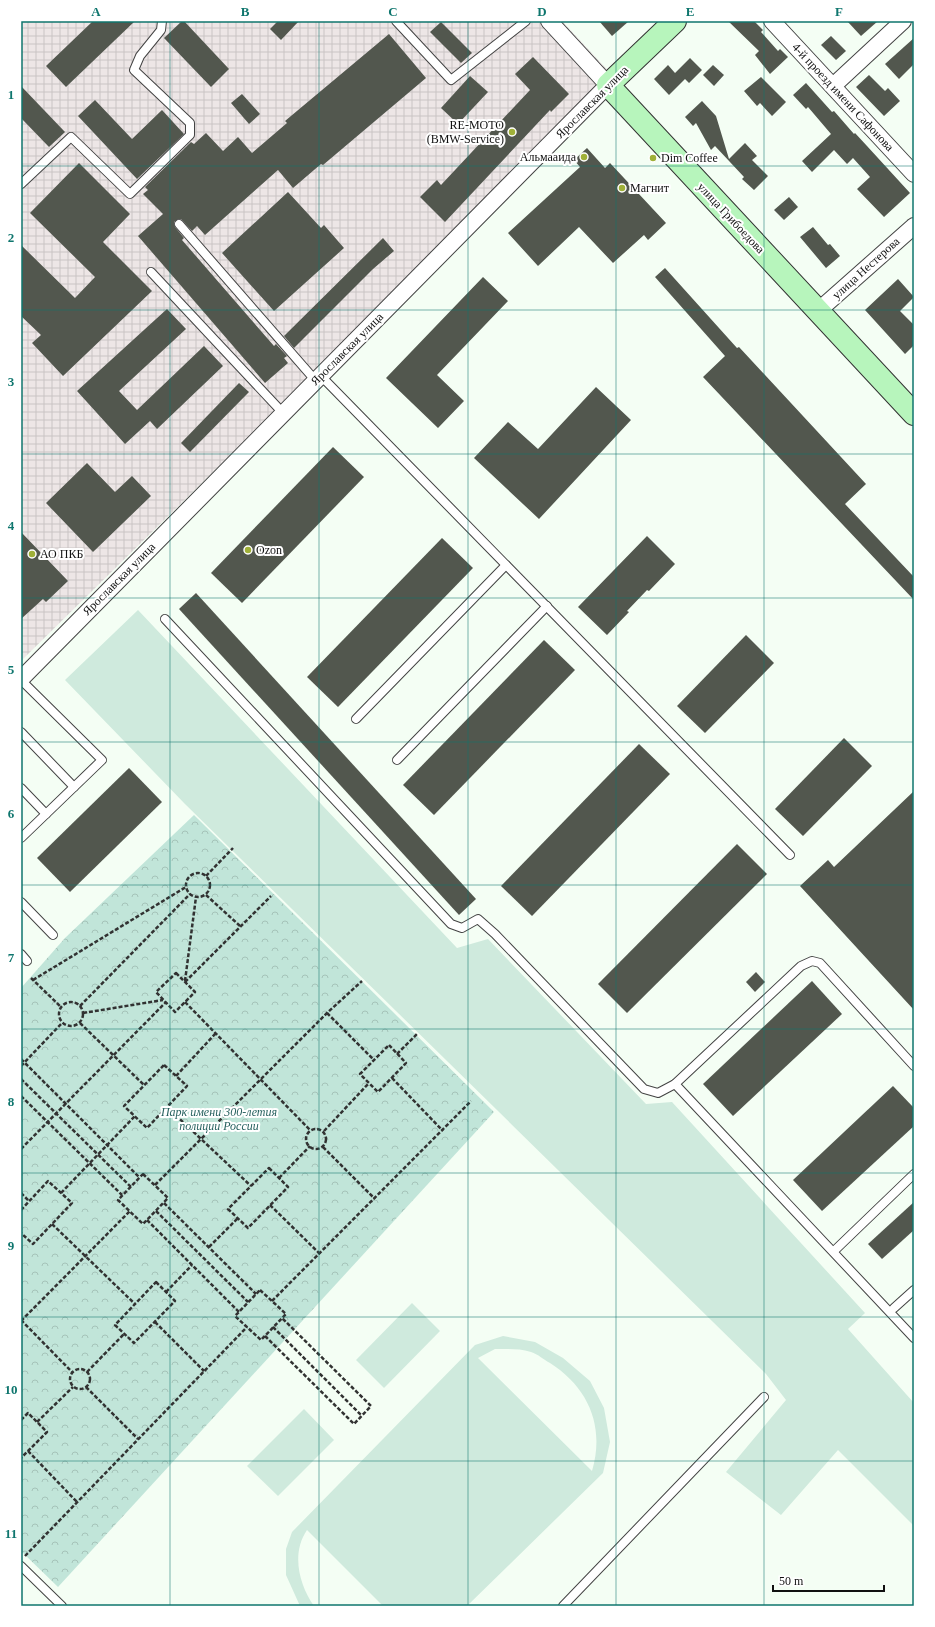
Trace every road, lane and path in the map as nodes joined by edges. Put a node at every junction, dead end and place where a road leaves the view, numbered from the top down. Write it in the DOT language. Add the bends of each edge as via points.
graph roads {
  1 [pos="162,21"];
  2 [pos="396,21"];
  3 [pos="526,21"];
  4 [pos="549,21"];
  5 [pos="675,21"];
  6 [pos="772,21"];
  7 [pos="903,21"];
  8 [pos="608,85"];
  9 [pos="833,86"];
  10 [pos="914,174"];
  11 [pos="21,184"];
  12 [pos="179,224"];
  13 [pos="914,226"];
  14 [pos="151,272"];
  15 [pos="818,311"];
  16 [pos="318,378"];
  17 [pos="283,413"];
  18 [pos="914,414"];
  19 [pos="506,565"];
  20 [pos="547,606"];
  21 [pos="165,619"];
  22 [pos="21,679"];
  23 [pos="356,719"];
  24 [pos="21,732"];
  25 [pos="397,760"];
  26 [pos="74,787"];
  27 [pos="21,788"];
  28 [pos="46,814"];
  29 [pos="21,838"];
  30 [pos="233,848"];
  31 [pos="790,855"];
  32 [pos="206,876"];
  33 [pos="186,887"];
  34 [pos="190,894"];
  35 [pos="206,894"];
  36 [pos="271,896"];
  37 [pos="196,897"];
  38 [pos="21,902"];
  39 [pos="240,926"];
  40 [pos="53,935"];
  41 [pos="21,954"];
  42 [pos="28,961"];
  43 [pos="362,981"];
  44 [pos="185,982"];
  45 [pos="165,1001"];
  46 [pos="185,1002"];
  47 [pos="80,1006"];
  48 [pos="61,1007"];
  49 [pos="83,1013"];
  50 [pos="327,1013"];
  51 [pos="62,1023"];
  52 [pos="80,1023"];
  53 [pos="418,1033"];
  54 [pos="216,1034"];
  55 [pos="397,1054"];
  56 [pos="113,1055"];
  57 [pos="21,1059"];
  58 [pos="374,1060"];
  59 [pos="24,1063"];
  60 [pos="21,1066"];
  61 [pos="914,1066"];
  62 [pos="176,1076"];
  63 [pos="392,1078"];
  64 [pos="21,1079"];
  65 [pos="261,1079"];
  66 [pos="369,1083"];
  67 [pos="675,1084"];
  68 [pos="144,1085"];
  69 [pos="21,1096"];
  70 [pos="471,1101"];
  71 [pos="65,1103"];
  72 [pos="167,1107"];
  73 [pos="56,1113"];
  74 [pos="134,1116"];
  75 [pos="47,1122"];
  76 [pos="310,1130"];
  77 [pos="324,1131"];
  78 [pos="443,1131"];
  79 [pos="201,1139"];
  80 [pos="107,1145"];
  81 [pos="310,1146"];
  82 [pos="323,1147"];
  83 [pos="21,1149"];
  84 [pos="98,1154"];
  85 [pos="89,1163"];
  86 [pos="914,1174"];
  87 [pos="139,1177"];
  88 [pos="279,1178"];
  89 [pos="155,1185"];
  90 [pos="131,1186"];
  91 [pos="251,1186"];
  92 [pos="21,1193"];
  93 [pos="61,1193"];
  94 [pos="122,1195"];
  95 [pos="375,1199"];
  96 [pos="29,1201"];
  97 [pos="164,1202"];
  98 [pos="270,1205"];
  99 [pos="21,1210"];
  100 [pos="130,1211"];
  101 [pos="156,1211"];
  102 [pos="238,1218"];
  103 [pos="147,1220"];
  104 [pos="52,1224"];
  105 [pos="21,1233"];
  106 [pos="209,1247"];
  107 [pos="834,1251"];
  108 [pos="320,1254"];
  109 [pos="86,1256"];
  110 [pos="192,1265"];
  111 [pos="914,1290"];
  112 [pos="166,1292"];
  113 [pos="256,1294"];
  114 [pos="272,1301"];
  115 [pos="248,1302"];
  116 [pos="135,1304"];
  117 [pos="894,1308"];
  118 [pos="239,1312"];
  119 [pos="282,1318"];
  120 [pos="21,1320"];
  121 [pos="154,1322"];
  122 [pos="247,1327"];
  123 [pos="273,1327"];
  124 [pos="124,1334"];
  125 [pos="265,1336"];
  126 [pos="914,1338"];
  127 [pos="204,1371"];
  128 [pos="72,1372"];
  129 [pos="87,1372"];
  130 [pos="86,1387"];
  131 [pos="73,1388"];
  132 [pos="764,1397"];
  133 [pos="362,1416"];
  134 [pos="21,1420"];
  135 [pos="37,1422"];
  136 [pos="138,1440"];
  137 [pos="28,1451"];
  138 [pos="21,1458"];
  139 [pos="77,1502"];
  140 [pos="21,1560"];
  141 [pos="21,1566"];
  142 [pos="62,1606"];
  143 [pos="563,1606"];
  1 -- 11 [label="lane" via="161,30 140,56 134,70 190,123 190,135 130,194 71,137"];
  2 -- 3 [label="lane" via="451,80"];
  4 -- 8 [label="street, улица Грибоедова"];
  5 -- 8 [label="street, Ярославская улица"];
  6 -- 9 [label="street, 4-й проезд имени Сафонова"];
  7 -- 9 [label="street"];
  8 -- 15 [label="street, улица Грибоедова"];
  8 -- 16 [label="street, Ярославская улица"];
  9 -- 10 [label="street, 4-й проезд имени Сафонова"];
  12 -- 16 [label="lane"];
  13 -- 15 [label="street, улица Нестерова"];
  14 -- 17 [label="lane"];
  15 -- 18 [label="street, улица Грибоедова"];
  16 -- 17 [label="street, Ярославская улица"];
  16 -- 19 [label="lane"];
  17 -- 22 [label="street, Ярославская улица"];
  19 -- 20 [label="lane"];
  19 -- 23 [label="lane"];
  20 -- 25 [label="lane"];
  20 -- 31 [label="lane"];
  21 -- 67 [label="lane" via="451,924 462,928 478,919 644,1089 658,1092"];
  22 -- 26 [label="lane" via="102,760"];
  24 -- 26 [label="lane"];
  26 -- 28 [label="lane"];
  27 -- 28 [label="lane"];
  28 -- 29 [label="lane"];
  30 -- 32 [label="path"];
  32 -- 33 [label="path" via="197,872 191,874 187,878"];
  32 -- 35 [label="path" via="211,885"];
  33 -- 34 [label="path"];
  33 -- 48 [label="path" via="32,979"];
  34 -- 37 [label="path"];
  34 -- 47 [label="path"];
  35 -- 37 [label="path"];
  35 -- 39 [label="path"];
  36 -- 39 [label="path"];
  37 -- 44 [label="path"];
  38 -- 40 [label="lane"];
  39 -- 44 [label="path"];
  41 -- 42 [label="lane"];
  43 -- 50 [label="path"];
  44 -- 45 [label="path" via="176,973 156,992"];
  44 -- 46 [label="path" via="195,992"];
  45 -- 46 [label="path" via="175,1012"];
  45 -- 49 [label="path"];
  45 -- 56 [label="path"];
  46 -- 54 [label="path"];
  47 -- 48 [label="path" via="72,1002"];
  47 -- 49 [label="path"];
  48 -- 51 [label="path" via="58,1016"];
  49 -- 52 [label="path"];
  50 -- 58 [label="path"];
  50 -- 65 [label="path"];
  51 -- 52 [label="path" via="67,1026"];
  51 -- 59 [label="path"];
  52 -- 56 [label="path"];
  53 -- 55 [label="path"];
  54 -- 62 [label="path"];
  54 -- 65 [label="path"];
  55 -- 58 [label="path" via="389,1045"];
  55 -- 63 [label="path" via="406,1063"];
  56 -- 68 [label="path"];
  56 -- 71 [label="path"];
  57 -- 59 [label="path"];
  58 -- 66 [label="path" via="360,1074"];
  59 -- 60 [label="path"];
  59 -- 71 [label="path"];
  61 -- 67 [label="lane" via="820,963 812,961 801,966"];
  62 -- 68 [label="path" via="164,1065"];
  62 -- 72 [label="path" via="187,1086"];
  63 -- 66 [label="path" via="378,1092"];
  63 -- 78 [label="path"];
  64 -- 73 [label="path"];
  65 -- 76 [label="path"];
  65 -- 79 [label="path"];
  66 -- 77 [label="path"];
  67 -- 107 [label="lane"];
  68 -- 74 [label="path" via="124,1106"];
  69 -- 75 [label="path"];
  70 -- 78 [label="path"];
  71 -- 73 [label="path"];
  71 -- 80 [label="path"];
  72 -- 74 [label="path" via="147,1128"];
  72 -- 79 [label="path"];
  73 -- 75 [label="path"];
  73 -- 84 [label="path"];
  74 -- 80 [label="path"];
  75 -- 83 [label="path"];
  75 -- 85 [label="path"];
  76 -- 77 [label="path" via="318,1128"];
  76 -- 81 [label="path" via="306,1140"];
  77 -- 82 [label="path" via="327,1137"];
  78 -- 95 [label="path"];
  79 -- 89 [label="path"];
  79 -- 91 [label="path"];
  80 -- 84 [label="path"];
  80 -- 87 [label="path"];
  81 -- 82 [label="path" via="316,1149"];
  81 -- 88 [label="path"];
  82 -- 95 [label="path"];
  84 -- 85 [label="path"];
  84 -- 90 [label="path"];
  85 -- 93 [label="path"];
  85 -- 94 [label="path"];
  86 -- 107 [label="lane"];
  87 -- 89 [label="path" via="143,1174"];
  87 -- 90 [label="path"];
  88 -- 91 [label="path" via="269,1168"];
  88 -- 98 [label="path" via="288,1187"];
  89 -- 97 [label="path" via="168,1198"];
  90 -- 94 [label="path"];
  91 -- 102 [label="path" via="228,1209"];
  92 -- 96 [label="path"];
  93 -- 96 [label="path" via="48,1181"];
  93 -- 104 [label="path" via="72,1203"];
  94 -- 100 [label="path" via="118,1200"];
  95 -- 108 [label="path"];
  96 -- 99 [label="path"];
  97 -- 101 [label="path"];
  97 -- 106 [label="path"];
  98 -- 102 [label="path" via="248,1228"];
  98 -- 108 [label="path"];
  100 -- 103 [label="path" via="143,1224"];
  100 -- 109 [label="path"];
  101 -- 103 [label="path"];
  101 -- 115 [label="path"];
  102 -- 106 [label="path"];
  103 -- 110 [label="path"];
  104 -- 105 [label="path" via="33,1244"];
  104 -- 109 [label="path"];
  106 -- 113 [label="path"];
  107 -- 126 [label="lane"];
  108 -- 114 [label="path"];
  109 -- 116 [label="path"];
  109 -- 120 [label="path"];
  110 -- 112 [label="path"];
  110 -- 118 [label="path"];
  111 -- 117 [label="lane"];
  112 -- 116 [label="path" via="156,1282"];
  112 -- 121 [label="path" via="175,1301"];
  113 -- 114 [label="path" via="260,1290"];
  113 -- 115 [label="path"];
  114 -- 119 [label="path" via="286,1314"];
  115 -- 118 [label="path"];
  116 -- 124 [label="path" via="115,1325"];
  118 -- 122 [label="path" via="235,1316"];
  119 -- 123 [label="path"];
  119 -- 133 [label="path" via="371,1406"];
  120 -- 128 [label="path"];
  121 -- 124 [label="path" via="134,1343"];
  121 -- 127 [label="path"];
  122 -- 125 [label="path" via="261,1340"];
  122 -- 127 [label="path"];
  123 -- 125 [label="path"];
  123 -- 133 [label="path"];
  124 -- 129 [label="path"];
  125 -- 133 [label="path" via="354,1424"];
  127 -- 136 [label="path"];
  128 -- 129 [label="path" via="81,1369"];
  128 -- 131 [label="path" via="69,1380"];
  129 -- 130 [label="path" via="90,1383"];
  130 -- 131 [label="path" via="79,1390"];
  130 -- 136 [label="path"];
  131 -- 135 [label="path"];
  132 -- 143 [label="lane"];
  134 -- 135 [label="path" via="28,1413"];
  135 -- 137 [label="path" via="47,1432"];
  136 -- 139 [label="path"];
  137 -- 138 [label="path"];
  137 -- 139 [label="path"];
  139 -- 140 [label="path"];
  141 -- 142 [label="lane"];
}
